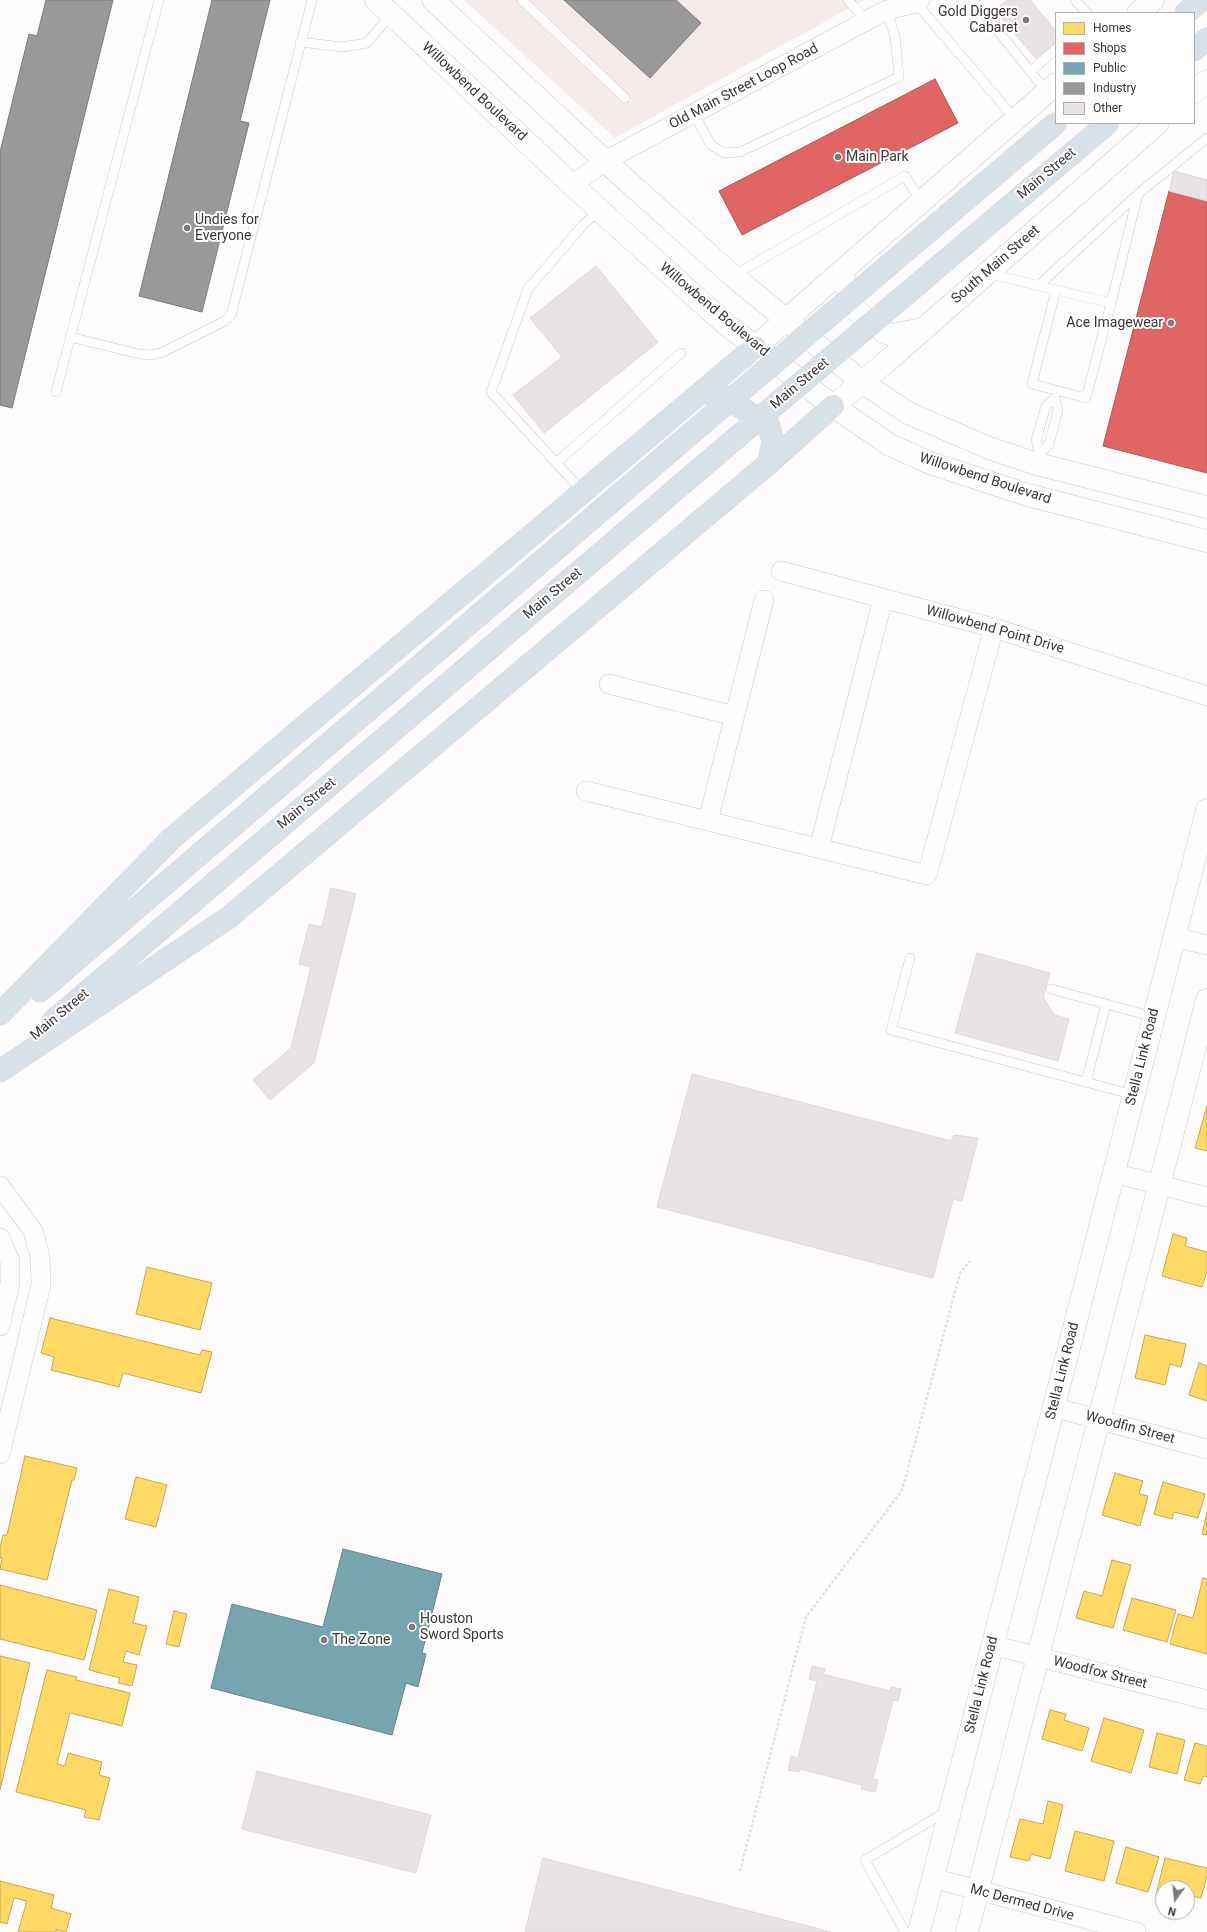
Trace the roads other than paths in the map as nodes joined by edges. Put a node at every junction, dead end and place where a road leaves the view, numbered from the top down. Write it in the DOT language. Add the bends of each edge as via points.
graph roads {
  1 [pos="159,0"];
  2 [pos="312,0"];
  3 [pos="433,0"];
  4 [pos="522,0"];
  5 [pos="848,0"];
  6 [pos="973,0"];
  7 [pos="1075,0"];
  8 [pos="1153,0"];
  9 [pos="1201,0"];
  10 [pos="918,2"];
  11 [pos="390,5"];
  12 [pos="887,10"];
  13 [pos="1086,12"];
  14 [pos="1139,12"];
  15 [pos="1187,12"];
  16 [pos="866,21"];
  17 [pos="1207,39"];
  18 [pos="300,42"];
  19 [pos="1195,49"];
  20 [pos="1055,50"];
  21 [pos="1031,71"];
  22 [pos="1207,81"];
  23 [pos="1052,88"];
  24 [pos="1195,91"];
  25 [pos="626,98"];
  26 [pos="694,114"];
  27 [pos="1016,120"];
  28 [pos="1055,124"];
  29 [pos="1107,124"];
  30 [pos="1157,124"];
  31 [pos="1207,138"];
  32 [pos="605,161"];
  33 [pos="572,185"];
  34 [pos="1138,194"];
  35 [pos="921,202"];
  36 [pos="600,210"];
  37 [pos="853,261"];
  38 [pos="986,274"];
  39 [pos="733,276"];
  40 [pos="1039,286"];
  41 [pos="1056,290"];
  42 [pos="1111,303"];
  43 [pos="785,320"];
  44 [pos="924,328"];
  45 [pos="70,337"];
  46 [pos="755,347"];
  47 [pos="681,353"];
  48 [pos="862,382"];
  49 [pos="56,392"];
  50 [pos="1056,394"];
  51 [pos="698,395"];
  52 [pos="833,406"];
  53 [pos="1038,459"];
  54 [pos="556,463"];
  55 [pos="768,464"];
  56 [pos="583,492"];
  57 [pos="1028,495"];
  58 [pos="1207,507"];
  59 [pos="1207,541"];
  60 [pos="781,571"];
  61 [pos="883,599"];
  62 [pos="764,600"];
  63 [pos="994,628"];
  64 [pos="609,684"];
  65 [pos="1207,696"];
  66 [pos="734,716"];
  67 [pos="586,791"];
  68 [pos="1207,810"];
  69 [pos="708,821"];
  70 [pos="819,848"];
  71 [pos="1174,936"];
  72 [pos="1207,945"];
  73 [pos="910,958"];
  74 [pos="1051,990"];
  75 [pos="1207,1000"];
  76 [pos="1106,1004"];
  77 [pos="0,1014"];
  78 [pos="1154,1018"];
  79 [pos="0,1026"];
  80 [pos="0,1066"];
  81 [pos="0,1071"];
  82 [pos="1086,1082"];
  83 [pos="1134,1095"];
  84 [pos="1114,1173"];
  85 [pos="1159,1185"];
  86 [pos="0,1186"];
  87 [pos="1207,1198"];
  88 [pos="0,1238"];
  89 [pos="0,1326"];
  90 [pos="0,1332"];
  91 [pos="28,1340"];
  92 [pos="1053,1407"];
  93 [pos="1099,1420"];
  94 [pos="1207,1449"];
  95 [pos="0,1454"];
  96 [pos="992,1645"];
  97 [pos="1038,1657"];
  98 [pos="1207,1700"];
  99 [pos="950,1809"];
  100 [pos="932,1878"];
  101 [pos="978,1891"];
  102 [pos="905,1932"];
  103 [pos="918,1932"];
  104 [pos="967,1932"];
  105 [pos="1136,1932"];
  1 -- 45 [label="lane"];
  2 -- 18 [label="lane"];
  3 -- 32 [label="main road"];
  4 -- 25 [label="lane"];
  5 -- 16 [label="lane"];
  6 -- 21 [label="lane"];
  7 -- 13 [label="lane"];
  8 -- 14 [label="main road"];
  9 -- 15 [label="highway"];
  10 -- 12 [label="street, Old Main Street Loop Road"];
  10 -- 27 [label="lane"];
  11 -- 18 [label="lane" via="367,43 342,47"];
  11 -- 33 [label="main road, Willowbend Boulevard"];
  12 -- 16 [label="street, Old Main Street Loop Road"];
  12 -- 26 [label="lane" via="895,37 899,77 740,152 724,153 711,145"];
  16 -- 26 [label="street, Old Main Street Loop Road"];
  17 -- 19 [label="highway"];
  18 -- 45 [label="lane" via="231,315 225,321 152,355"];
  20 -- 21 [label="lane"];
  21 -- 23 [label="lane"];
  22 -- 24 [label="main road"];
  23 -- 27 [label="main road"];
  26 -- 32 [label="street, Old Main Street Loop Road"];
  27 -- 35 [label="main road"];
  28 -- 79 [label="highway, bridge"];
  29 -- 80 [label="highway, Main Street, bridge"];
  30 -- 38 [label="main road, South Main Street"];
  31 -- 34 [label="lane"];
  32 -- 33 [label="street, Old Main Street Loop Road"];
  32 -- 39 [label="main road"];
  33 -- 36 [label="main road, Willowbend Boulevard"];
  34 -- 40 [label="lane"];
  34 -- 42 [label="lane"];
  35 -- 37 [label="main road"];
  35 -- 39 [label="lane" via="905,176"];
  36 -- 46 [label="main road, Willowbend Boulevard" via="702,303"];
  36 -- 54 [label="lane" via="583,225 528,289 491,392"];
  37 -- 43 [label="main road"];
  37 -- 44 [label="main road" via="845,285 850,304 884,332 893,335"];
  38 -- 40 [label="lane"];
  38 -- 44 [label="main road, South Main Street"];
  39 -- 43 [label="main road"];
  40 -- 41 [label="lane"];
  41 -- 42 [label="lane"];
  41 -- 50 [label="lane" via="1032,384"];
  42 -- 50 [label="lane" via="1086,398"];
  43 -- 46 [label="main road"];
  43 -- 48 [label="main road"];
  44 -- 48 [label="main road, South Main Street"];
  45 -- 49 [label="lane"];
  46 -- 51 [label="highway"];
  46 -- 52 [label="main road, Willowbend Boulevard"];
  47 -- 54 [label="lane"];
  48 -- 52 [label="main road, South Main Street"];
  48 -- 53 [label="main road" via="908,413 989,448"];
  50 -- 53 [label="lane" via="1058,410 1049,444"];
  50 -- 53 [label="lane" via="1046,406 1036,440"];
  51 -- 55 [label="highway" via="725,397 769,426 773,442"];
  51 -- 56 [label="highway"];
  52 -- 55 [label="highway"];
  52 -- 57 [label="main road, Willowbend Boulevard" via="903,451 930,463"];
  53 -- 57 [label="main road"];
  53 -- 58 [label="main road"];
  54 -- 56 [label="lane"];
  55 -- 81 [label="highway" via="228,918"];
  56 -- 77 [label="highway" via="172,838"];
  57 -- 59 [label="main road, Willowbend Boulevard"];
  60 -- 61 [label="street, Willowbend Point Drive"];
  61 -- 63 [label="street, Willowbend Point Drive"];
  61 -- 70 [label="street"];
  62 -- 66 [label="street"];
  63 -- 65 [label="street, Willowbend Point Drive"];
  63 -- 70 [label="street" via="927,875"];
  64 -- 66 [label="street"];
  66 -- 69 [label="street"];
  67 -- 69 [label="street"];
  68 -- 71 [label="main road, Stella Link Road"];
  69 -- 70 [label="street"];
  71 -- 72 [label="street"];
  71 -- 78 [label="main road, Stella Link Road"];
  73 -- 82 [label="lane" via="891,1030"];
  74 -- 76 [label="lane"];
  75 -- 85 [label="main road"];
  76 -- 78 [label="lane"];
  76 -- 82 [label="lane"];
  78 -- 83 [label="main road, Stella Link Road"];
  82 -- 83 [label="lane"];
  83 -- 84 [label="main road, Stella Link Road"];
  84 -- 85 [label="street"];
  84 -- 92 [label="main road, Stella Link Road"];
  85 -- 87 [label="street"];
  85 -- 93 [label="main road"];
  86 -- 91 [label="street" via="33,1231 40,1257 41,1285"];
  88 -- 89 [label="street" via="10,1261 10,1284"];
  90 -- 91 [label="street"];
  91 -- 95 [label="street"];
  92 -- 93 [label="street, Woodfin Street"];
  92 -- 96 [label="main road, Stella Link Road"];
  93 -- 94 [label="street, Woodfin Street"];
  93 -- 97 [label="main road"];
  96 -- 97 [label="street, Woodfox Street"];
  96 -- 99 [label="main road, Stella Link Road"];
  97 -- 98 [label="street, Woodfox Street"];
  97 -- 101 [label="main road"];
  99 -- 100 [label="main road, Stella Link Road"];
  99 -- 102 [label="lane" via="865,1860"];
  100 -- 101 [label="street, Mc Dermed Drive"];
  100 -- 103 [label="main road, Stella Link Road"];
  101 -- 104 [label="main road"];
  101 -- 105 [label="street, Mc Dermed Drive"];
}
